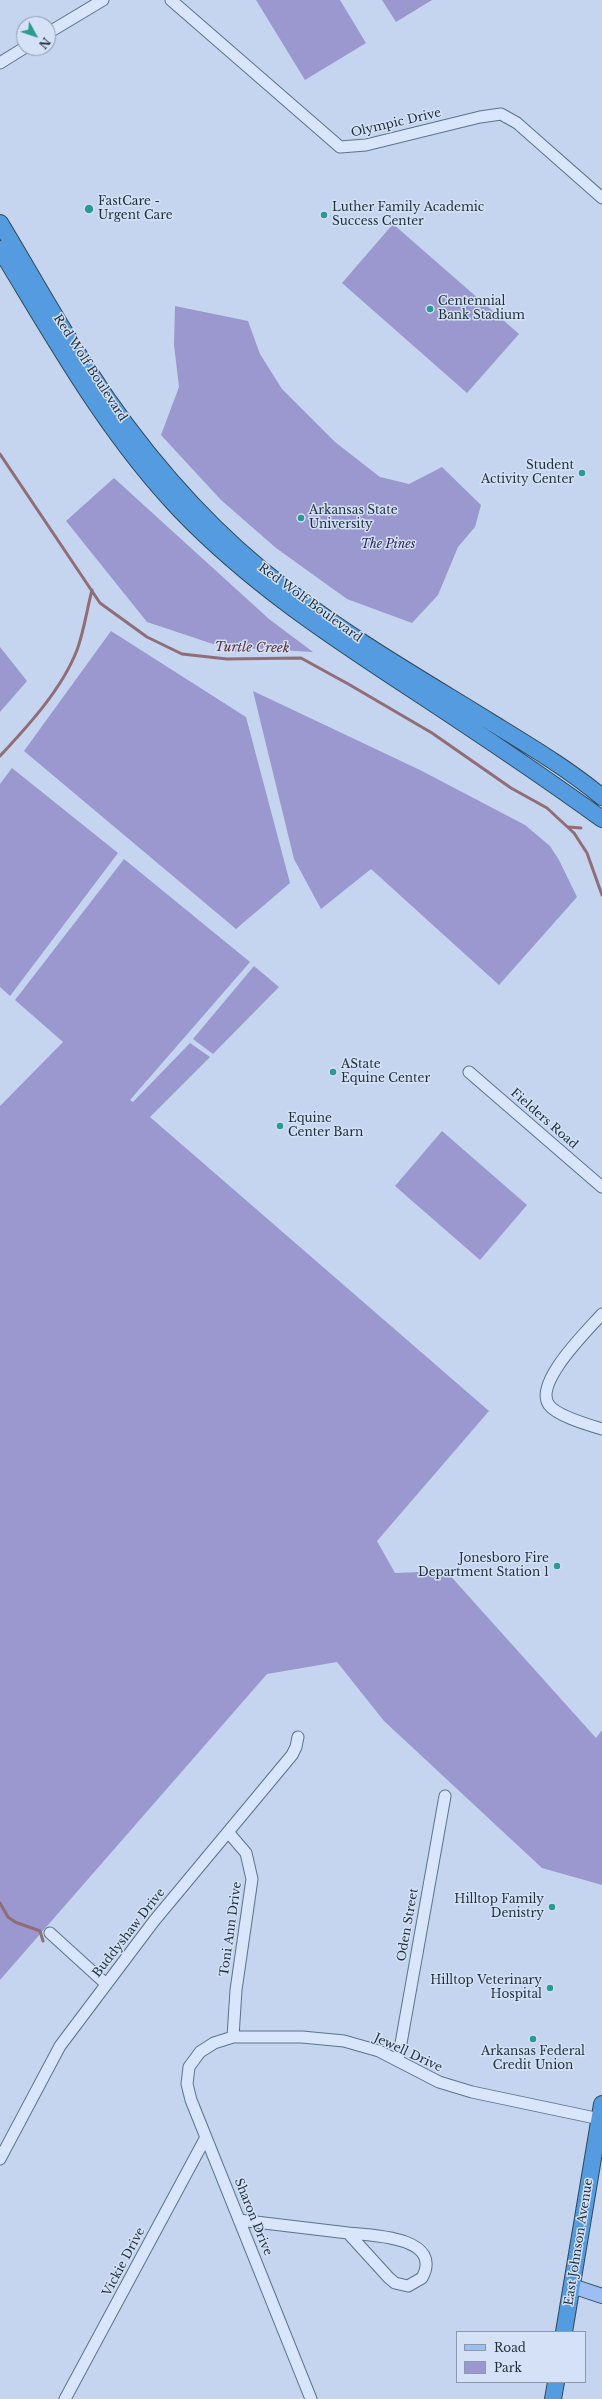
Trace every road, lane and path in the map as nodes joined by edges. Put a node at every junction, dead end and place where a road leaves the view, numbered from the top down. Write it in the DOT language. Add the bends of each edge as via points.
graph roads {
  1 [pos="103,0"];
  2 [pos="171,0"];
  3 [pos="56,28"];
  4 [pos="16,53"];
  5 [pos="0,63"];
  6 [pos="602,198"];
  7 [pos="0,223"];
  8 [pos="0,249"];
  9 [pos="554,762"];
  10 [pos="602,785"];
  11 [pos="602,797"];
  12 [pos="602,819"];
  13 [pos="469,1072"];
  14 [pos="602,1186"];
  15 [pos="602,1314"];
  16 [pos="602,1429"];
  17 [pos="298,1737"];
  18 [pos="445,1796"];
  19 [pos="228,1832"];
  20 [pos="50,1933"];
  21 [pos="105,1983"];
  22 [pos="233,2037"];
  23 [pos="206,2049"];
  24 [pos="398,2060"];
  25 [pos="601,2112"];
  26 [pos="206,2136"];
  27 [pos="0,2159"];
  28 [pos="239,2220"];
  29 [pos="348,2233"];
  30 [pos="572,2286"];
  31 [pos="602,2296"];
  32 [pos="564,2331"];
  33 [pos="556,2383"];
  34 [pos="65,2399"];
  35 [pos="311,2399"];
  36 [pos="553,2399"];
  1 -- 3 [label="street"];
  2 -- 6 [label="street, Olympic Drive" via="340,147 366,145 501,114 517,123"];
  4 -- 5 [label="street"];
  7 -- 9 [label="highway, Red Wolf Boulevard" via="106,396 169,479 222,534 260,568 318,612"];
  8 -- 12 [label="highway, Red Wolf Boulevard" via="108,423 179,509 210,540 252,578 299,614 556,785"];
  9 -- 10 [label="highway" via="584,773"];
  9 -- 11 [label="highway, Red Wolf Boulevard"];
  13 -- 14 [label="street, Fielders Road"];
  15 -- 16 [label="street" via="554,1371 547,1382 545,1395 549,1405 559,1412"];
  17 -- 19 [label="street, Buddyshaw Drive" via="292,1755"];
  18 -- 24 [label="street, Oden Street"];
  19 -- 21 [label="street, Buddyshaw Drive"];
  19 -- 22 [label="street, Toni Ann Drive" via="246,1853 252,1879 236,1990"];
  20 -- 21 [label="street"];
  21 -- 27 [label="street, Buddyshaw Drive" via="51,2061"];
  22 -- 23 [label="street, Jewell Drive" via="225,2038"];
  22 -- 24 [label="street, Jewell Drive" via="302,2037 344,2041 379,2051"];
  23 -- 26 [label="street, Sharon Drive" via="190,2067 188,2084 191,2100"];
  24 -- 25 [label="street, Jewell Drive" via="448,2085"];
  25 -- 30 [label="highway, East Johnson Avenue"];
  26 -- 28 [label="street, Sharon Drive"];
  26 -- 34 [label="street, Vickie Drive"];
  28 -- 29 [label="street"];
  28 -- 35 [label="street, Sharon Drive"];
  29 -- 29 [label="street" via="408,2242 424,2256 426,2266 422,2278 408,2286 395,2283"];
  30 -- 31 [label="main road"];
  30 -- 32 [label="highway, East Johnson Avenue"];
  33 -- 36 [label="highway"];
}
